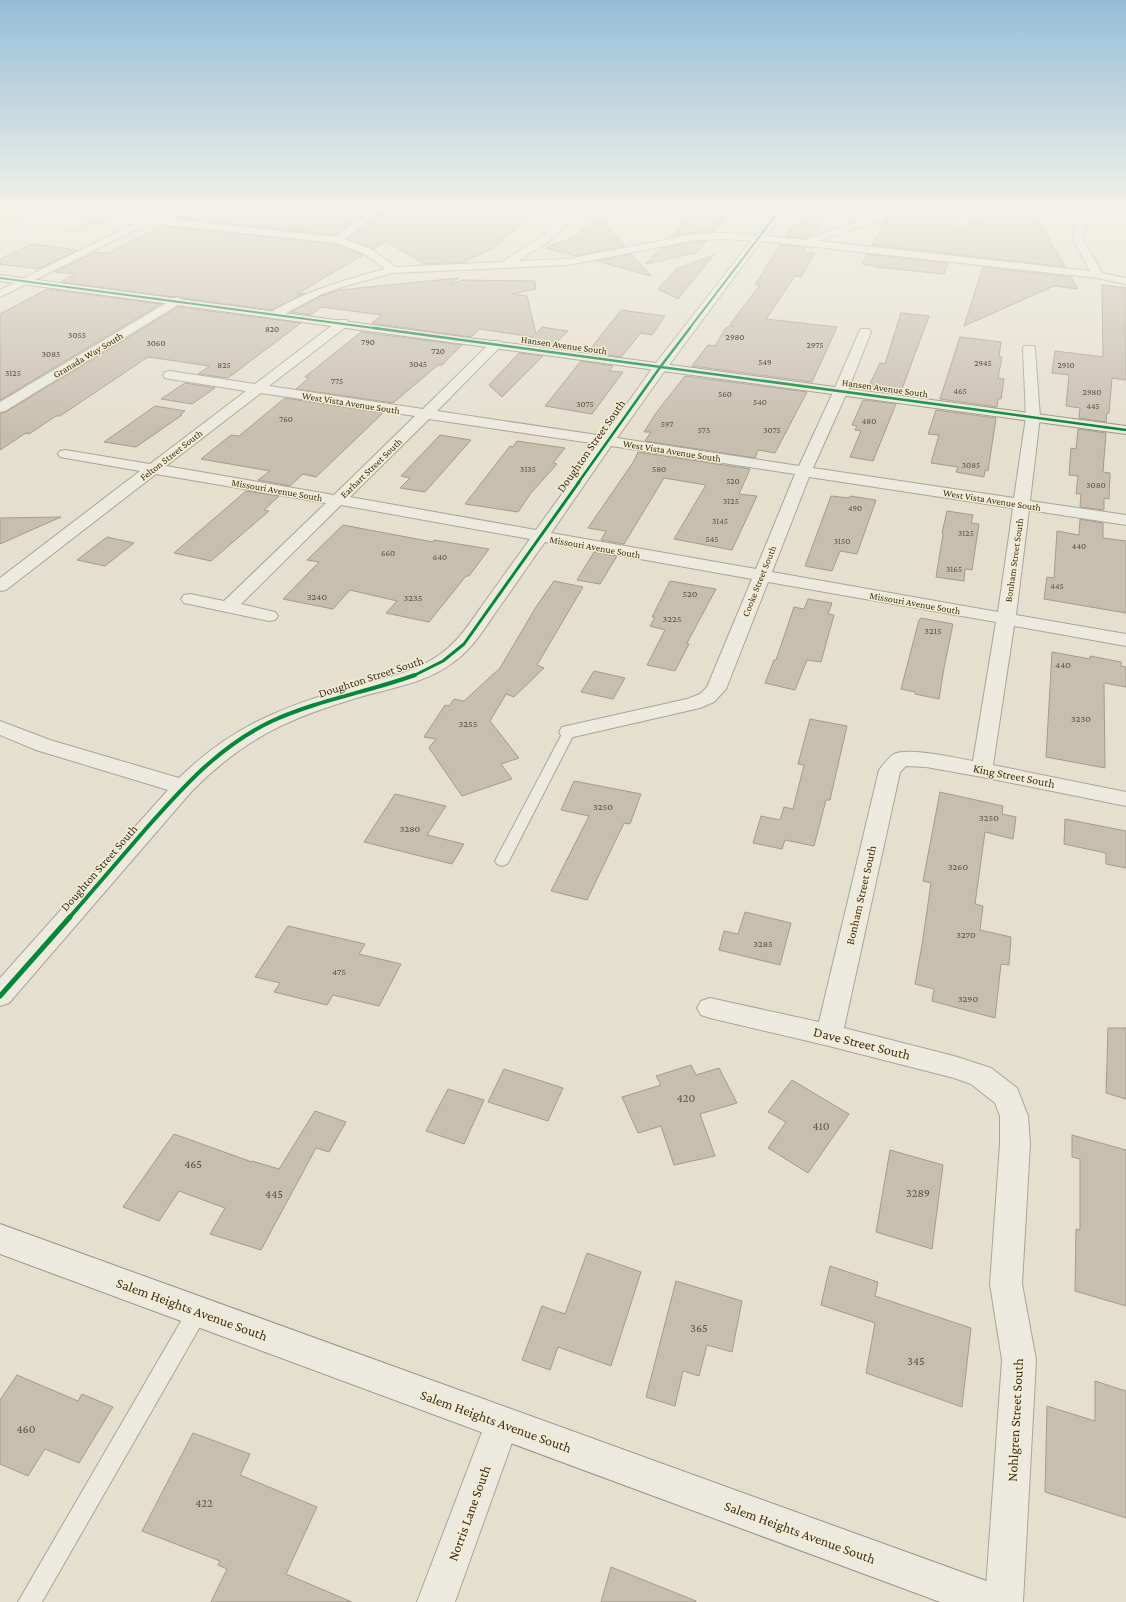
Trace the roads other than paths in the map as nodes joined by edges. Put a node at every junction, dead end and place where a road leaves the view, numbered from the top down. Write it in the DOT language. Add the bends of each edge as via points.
graph roads {
  1 [pos="24,282"];
  2 [pos="32,282"];
  3 [pos="349,282"];
  4 [pos="725,282"];
  5 [pos="0,294"];
  6 [pos="177,301"];
  7 [pos="277,314"];
  8 [pos="343,323"];
  9 [pos="865,332"];
  10 [pos="496,344"];
  11 [pos="1029,349"];
  12 [pos="661,366"];
  13 [pos="170,375"];
  14 [pos="257,388"];
  15 [pos="841,390"];
  16 [pos="0,408"];
  17 [pos="426,414"];
  18 [pos="1034,417"];
  19 [pos="1126,430"];
  20 [pos="607,442"];
  21 [pos="65,454"];
  22 [pos="152,469"];
  23 [pos="804,471"];
  24 [pos="338,500"];
  25 [pos="1021,504"];
  26 [pos="1126,520"];
  27 [pos="539,537"];
  28 [pos="762,576"];
  29 [pos="0,586"];
  30 [pos="190,599"];
  31 [pos="228,607"];
  32 [pos="269,616"];
  33 [pos="1006,619"];
  34 [pos="1126,640"];
  35 [pos="0,727"];
  36 [pos="569,732"];
  37 [pos="901,759"];
  38 [pos="982,770"];
  39 [pos="183,787"];
  40 [pos="1126,799"];
  41 [pos="502,861"];
  42 [pos="0,996"];
  43 [pos="710,1008"];
  44 [pos="829,1034"];
  45 [pos="1007,1096"];
  46 [pos="0,1239"];
  47 [pos="198,1311"];
  48 [pos="502,1423"];
  49 [pos="28,1602"];
  50 [pos="436,1602"];
  51 [pos="992,1602"];
  52 [pos="1004,1602"];
  1 -- 5 [label="street"];
  2 -- 6 [label="street, Hansen Avenue South"];
  3 -- 7 [label="street" via="316,293"];
  4 -- 12 [label="street, Doughton Street South"];
  6 -- 7 [label="street, Hansen Avenue South"];
  6 -- 16 [label="street, Granada Way South"];
  7 -- 8 [label="street, Hansen Avenue South"];
  8 -- 10 [label="street, Hansen Avenue South"];
  8 -- 14 [label="street, Felton Street South"];
  9 -- 15 [label="street, Cooke Street South"];
  10 -- 12 [label="street, Hansen Avenue South"];
  10 -- 17 [label="street, Earhart Street South"];
  11 -- 18 [label="street, Bonham Street South"];
  12 -- 15 [label="street, Hansen Avenue South"];
  12 -- 20 [label="street, Doughton Street South"];
  13 -- 14 [label="street, West Vista Avenue South"];
  14 -- 17 [label="street, West Vista Avenue South"];
  14 -- 22 [label="street, Felton Street South"];
  15 -- 18 [label="street, Hansen Avenue South"];
  15 -- 23 [label="street, Cooke Street South"];
  17 -- 20 [label="street, West Vista Avenue South"];
  17 -- 24 [label="street, Earhart Street South"];
  18 -- 19 [label="street, Hansen Avenue South"];
  18 -- 25 [label="street, Bonham Street South"];
  20 -- 23 [label="street, West Vista Avenue South"];
  20 -- 27 [label="street, Doughton Street South"];
  21 -- 22 [label="street, Missouri Avenue South"];
  22 -- 24 [label="street, Missouri Avenue South"];
  22 -- 29 [label="street, Felton Street South"];
  23 -- 25 [label="street, West Vista Avenue South"];
  23 -- 28 [label="street, Cooke Street South"];
  24 -- 27 [label="street, Missouri Avenue South"];
  24 -- 31 [label="street, Earhart Street South"];
  25 -- 26 [label="street, West Vista Avenue South"];
  25 -- 33 [label="street, Bonham Street South"];
  27 -- 28 [label="street, Missouri Avenue South"];
  27 -- 39 [label="street, Doughton Street South" via="464,644 452,656 417,674 287,715 258,728 213,758"];
  28 -- 33 [label="street, Missouri Avenue South"];
  28 -- 36 [label="street, Cooke Street South" via="716,689 707,698 693,704"];
  30 -- 31 [label="street"];
  31 -- 32 [label="street"];
  33 -- 34 [label="street, Missouri Avenue South"];
  33 -- 38 [label="street, Bonham Street South"];
  35 -- 39 [label="street" via="43,745"];
  36 -- 41 [label="lane"];
  37 -- 38 [label="street, King Street South" via="926,760"];
  37 -- 44 [label="street, Bonham Street South" via="890,770"];
  38 -- 40 [label="street, King Street South"];
  39 -- 42 [label="street, Doughton Street South"];
  43 -- 44 [label="street, Dave Street South"];
  44 -- 45 [label="street, Dave Street South" via="982,1076"];
  45 -- 52 [label="street, Nohlgren Street South" via="1014,1116 1015,1144 1006,1284 1019,1360"];
  46 -- 47 [label="street, Salem Heights Avenue South"];
  47 -- 48 [label="street, Salem Heights Avenue South"];
  47 -- 49 [label="lane"];
  48 -- 50 [label="street, Norris Lane South"];
  48 -- 51 [label="street, Salem Heights Avenue South"];
}
